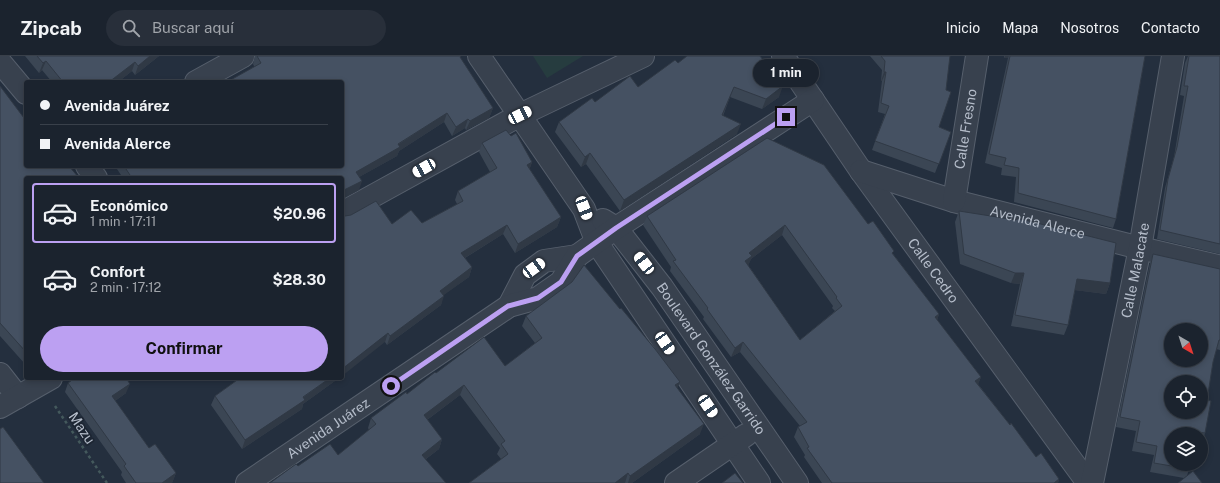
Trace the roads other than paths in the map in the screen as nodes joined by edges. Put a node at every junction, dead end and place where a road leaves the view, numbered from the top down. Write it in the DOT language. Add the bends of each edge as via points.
graph roads {
  1 [pos="243,56"];
  2 [pos="479,56"];
  3 [pos="643,56"];
  4 [pos="783,56"];
  5 [pos="977,56"];
  6 [pos="1173,56"];
  7 [pos="0,62"];
  8 [pos="200,80"];
  9 [pos="24,91"];
  10 [pos="813,100"];
  11 [pos="520,115"];
  12 [pos="861,171"];
  13 [pos="954,201"];
  14 [pos="584,208"];
  15 [pos="344,212"];
  16 [pos="616,228"];
  17 [pos="597,243"];
  18 [pos="1140,248"];
  19 [pos="1218,266"];
  20 [pos="0,374"];
  21 [pos="46,381"];
  22 [pos="9,402"];
  23 [pos="758,427"];
  24 [pos="733,444"];
  25 [pos="247,483"];
  26 [pos="676,483"];
  27 [pos="759,483"];
  28 [pos="797,483"];
  29 [pos="1088,483"];
  30 [pos="1092,483"];
  1 -- 8 [label="street"];
  2 -- 11 [label="street, Boulevard González Garrido"];
  3 -- 11 [label="street"];
  4 -- 10 [label="street, Calle Cedro"];
  5 -- 13 [label="street, Calle Fresno"];
  6 -- 18 [label="street, Calle Malacate"];
  7 -- 9 [label="street"];
  10 -- 12 [label="street, Calle Cedro"];
  10 -- 16 [label="street"];
  11 -- 14 [label="street, Boulevard González Garrido"];
  11 -- 15 [label="street"];
  12 -- 13 [label="street, Avenida Alerce"];
  12 -- 29 [label="street, Calle Cedro"];
  13 -- 18 [label="street, Avenida Alerce"];
  14 -- 16 [label="street, Boulevard González Garrido"];
  14 -- 17 [label="street, Boulevard González Garrido"];
  16 -- 17 [label="street"];
  16 -- 23 [label="street, Boulevard González Garrido" via="662,287"];
  17 -- 24 [label="street, Boulevard González Garrido"];
  17 -- 25 [label="street, Avenida Juárez" via="577,256 544,261 525,276 508,306"];
  18 -- 19 [label="street, Avenida Alerce"];
  18 -- 30 [label="street, Calle Malacate"];
  20 -- 22 [label="street"];
  21 -- 22 [label="street"];
  23 -- 24 [label="street"];
  23 -- 28 [label="street, Boulevard González Garrido"];
  24 -- 26 [label="street"];
  24 -- 27 [label="street, Boulevard González Garrido"];
}
